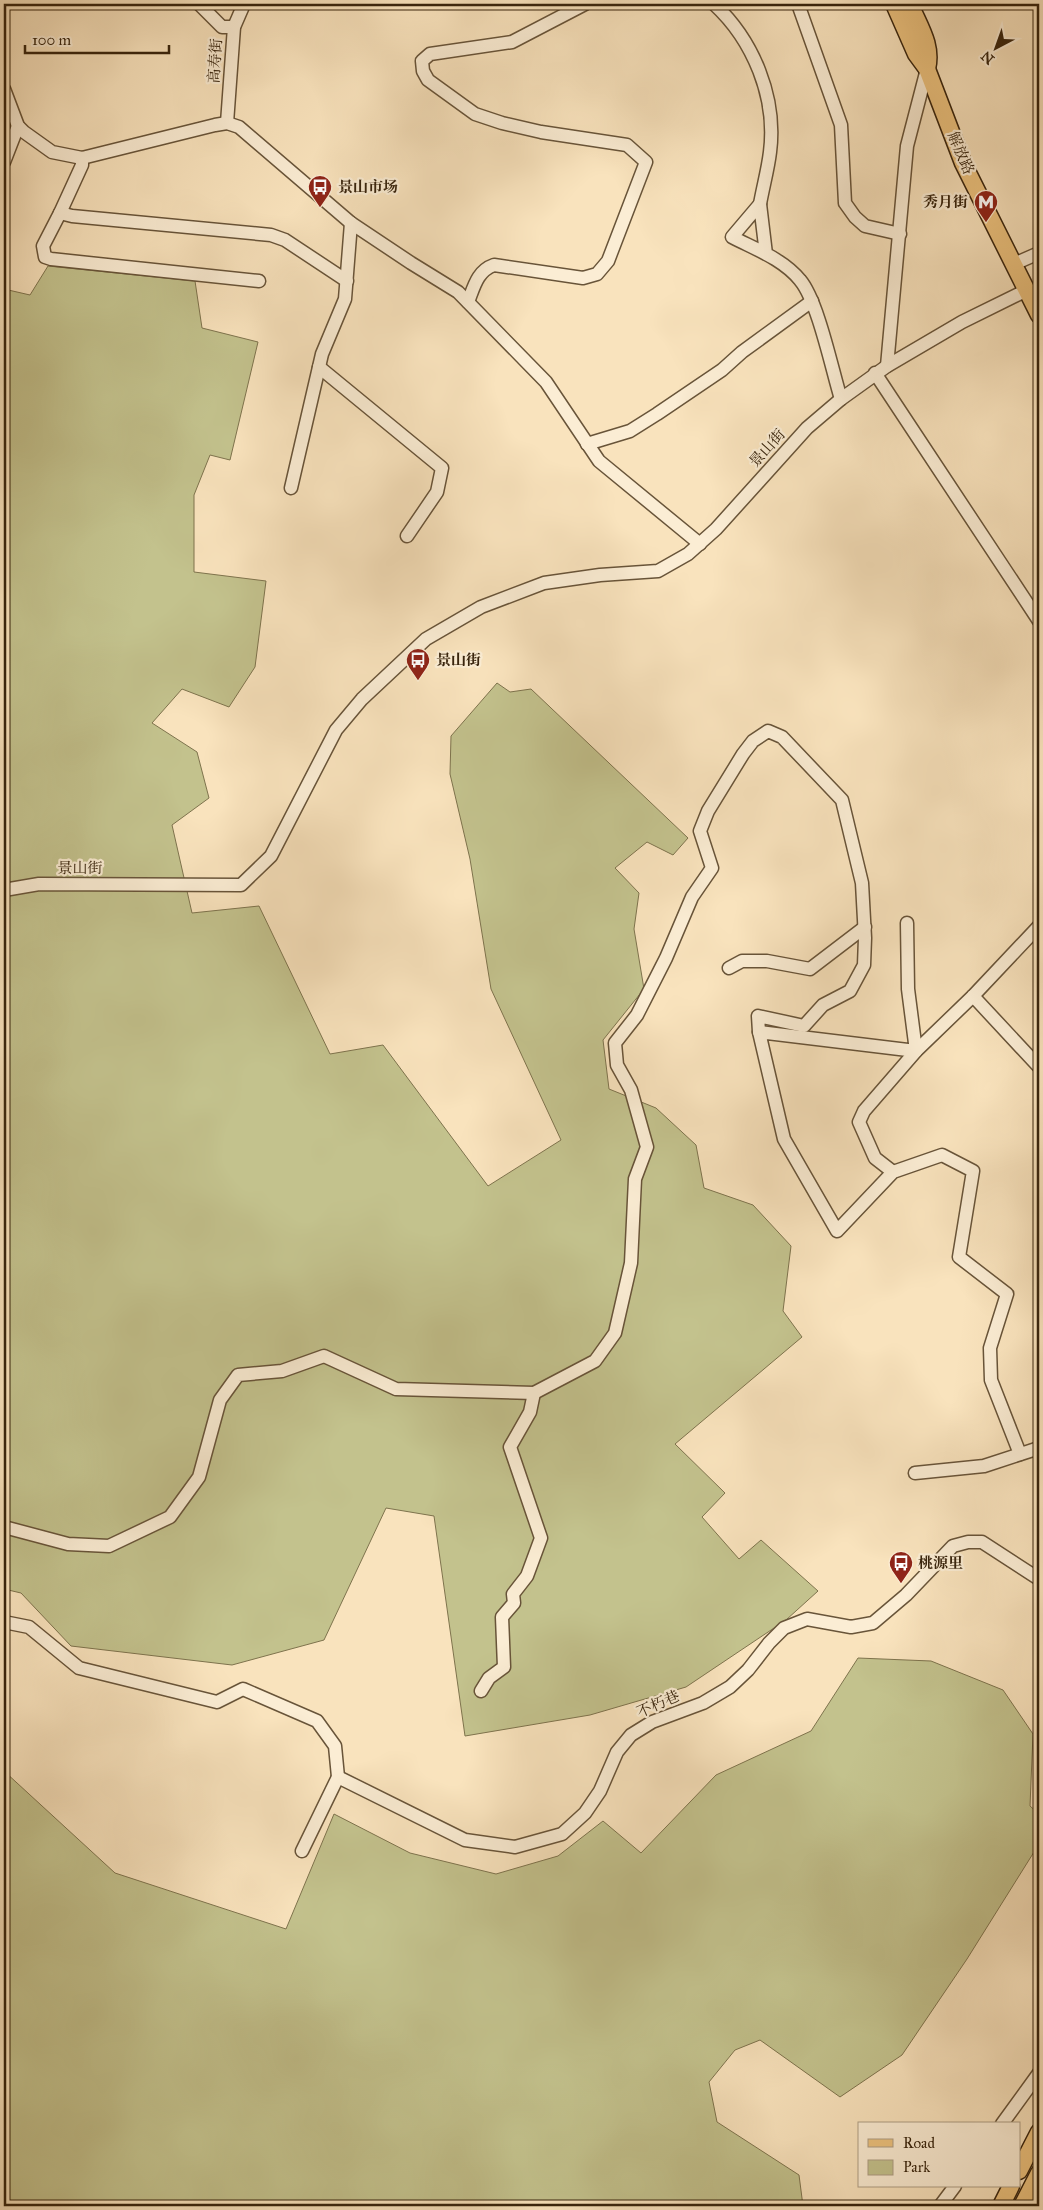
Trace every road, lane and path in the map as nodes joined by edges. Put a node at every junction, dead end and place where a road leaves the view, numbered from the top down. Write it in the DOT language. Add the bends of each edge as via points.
graph roads {
  1 [pos="199,4"];
  2 [pos="256,4"];
  3 [pos="585,4"];
  4 [pos="714,4"];
  5 [pos="798,4"];
  6 [pos="894,4"];
  7 [pos="910,4"];
  8 [pos="239,16"];
  9 [pos="927,69"];
  10 [pos="4,89"];
  11 [pos="227,123"];
  12 [pos="18,126"];
  13 [pos="82,158"];
  14 [pos="4,162"];
  15 [pos="760,204"];
  16 [pos="60,213"];
  17 [pos="351,223"];
  18 [pos="900,234"];
  19 [pos="1039,253"];
  20 [pos="766,254"];
  21 [pos="1014,264"];
  22 [pos="347,281"];
  23 [pos="259,282"];
  24 [pos="1027,290"];
  25 [pos="812,301"];
  26 [pos="468,302"];
  27 [pos="1039,315"];
  28 [pos="319,366"];
  29 [pos="886,366"];
  30 [pos="875,373"];
  31 [pos="841,399"];
  32 [pos="587,444"];
  33 [pos="291,488"];
  34 [pos="407,536"];
  35 [pos="700,544"];
  36 [pos="1039,621"];
  37 [pos="4,890"];
  38 [pos="907,923"];
  39 [pos="1039,926"];
  40 [pos="865,927"];
  41 [pos="729,968"];
  42 [pos="973,996"];
  43 [pos="759,1032"];
  44 [pos="916,1051"];
  45 [pos="1039,1068"];
  46 [pos="893,1172"];
  47 [pos="534,1393"];
  48 [pos="1039,1448"];
  49 [pos="1020,1454"];
  50 [pos="915,1472"];
  51 [pos="4,1527"];
  52 [pos="1039,1579"];
  53 [pos="4,1622"];
  54 [pos="481,1691"];
  55 [pos="338,1777"];
  56 [pos="302,1851"];
  57 [pos="1039,2073"];
  58 [pos="1003,2122"];
  59 [pos="1039,2132"];
  60 [pos="1020,2169"];
  61 [pos="1039,2173"];
  62 [pos="954,2188"];
  63 [pos="1010,2188"];
  64 [pos="940,2206"];
  65 [pos="1001,2206"];
  66 [pos="1022,2206"];
  1 -- 8 [label="street" via="222,27"];
  2 -- 8 [label="street"];
  3 -- 26 [label="street" via="512,42 430,54 422,61 428,80 475,114 541,132 627,145 646,162 608,261 597,274 583,278 494,265 477,278"];
  4 -- 15 [label="street" via="737,28 754,54 764,86 770,119 770,151"];
  5 -- 18 [label="street" via="841,125 846,203 865,226"];
  6 -- 9 [label="main road, 解放路" via="916,54"];
  7 -- 9 [label="main road, 解放路" via="929,48"];
  8 -- 11 [label="street, 高寿街"];
  9 -- 18 [label="street" via="908,146"];
  9 -- 21 [label="main road, 解放路" via="963,163"];
  10 -- 12 [label="street"];
  11 -- 13 [label="street"];
  11 -- 17 [label="street" via="239,127"];
  12 -- 13 [label="street" via="52,152"];
  12 -- 14 [label="street"];
  13 -- 16 [label="street" via="82,165"];
  15 -- 20 [label="street"];
  15 -- 20 [label="street" via="732,237"];
  16 -- 22 [label="street" via="270,235 285,240"];
  16 -- 23 [label="street" via="43,246 45,257"];
  17 -- 22 [label="street"];
  17 -- 26 [label="street" via="458,292"];
  18 -- 29 [label="street"];
  19 -- 21 [label="street"];
  20 -- 25 [label="street" via="800,280"];
  21 -- 24 [label="main road, 解放路"];
  22 -- 28 [label="street" via="345,299"];
  24 -- 27 [label="main road, 解放路"];
  24 -- 29 [label="street, 景山街" via="962,322"];
  25 -- 31 [label="street"];
  25 -- 32 [label="street" via="722,370 630,431"];
  26 -- 32 [label="street" via="546,382"];
  28 -- 33 [label="street"];
  28 -- 34 [label="street" via="442,468 437,492"];
  29 -- 30 [label="street, 景山街"];
  30 -- 31 [label="street, 景山街"];
  30 -- 36 [label="street"];
  31 -- 35 [label="street, 景山街" via="807,428"];
  32 -- 35 [label="street" via="599,461"];
  35 -- 37 [label="street, 景山街" via="658,571 544,582 481,607 426,640 362,699 336,730 272,856 241,885 39,884"];
  38 -- 44 [label="street" via="908,989"];
  39 -- 42 [label="street"];
  40 -- 41 [label="street" via="810,969 767,961 742,961"];
  40 -- 43 [label="street" via="864,965 850,991 823,1006 804,1026 758,1016"];
  40 -- 47 [label="street" via="862,883 842,800 782,737 768,731 743,754 708,811 700,831 712,868 692,898 637,1015 615,1043 617,1066 631,1090 647,1147 635,1179 631,1263 615,1332 595,1361"];
  42 -- 44 [label="street"];
  42 -- 45 [label="street"];
  43 -- 44 [label="street"];
  43 -- 46 [label="street" via="784,1139 837,1231"];
  44 -- 46 [label="street" via="864,1111 859,1122 875,1158"];
  46 -- 49 [label="street" via="942,1155 973,1171 959,1257 1007,1294 990,1348 991,1380"];
  47 -- 51 [label="street" via="396,1389 324,1356 282,1371 238,1375 220,1400 199,1477 170,1517 109,1546 68,1544"];
  47 -- 54 [label="street" via="530,1412 510,1448 541,1538 527,1576 513,1594 514,1603 502,1617 504,1667 489,1678"];
  48 -- 49 [label="street"];
  49 -- 50 [label="street" via="984,1466"];
  52 -- 55 [label="street, 不朽巷" via="982,1542 968,1542 953,1546 906,1595 873,1623 851,1627 806,1619 784,1628 730,1687 703,1703 652,1722 632,1735 617,1752 600,1791 585,1813 562,1834 516,1847 466,1840"];
  53 -- 55 [label="street" via="29,1626 79,1668 216,1702 243,1689 317,1721 335,1746"];
  55 -- 56 [label="street"];
  57 -- 58 [label="street"];
  59 -- 60 [label="main road"];
  61 -- 66 [label="main road"];
  62 -- 64 [label="street"];
  63 -- 65 [label="main road"];
}
